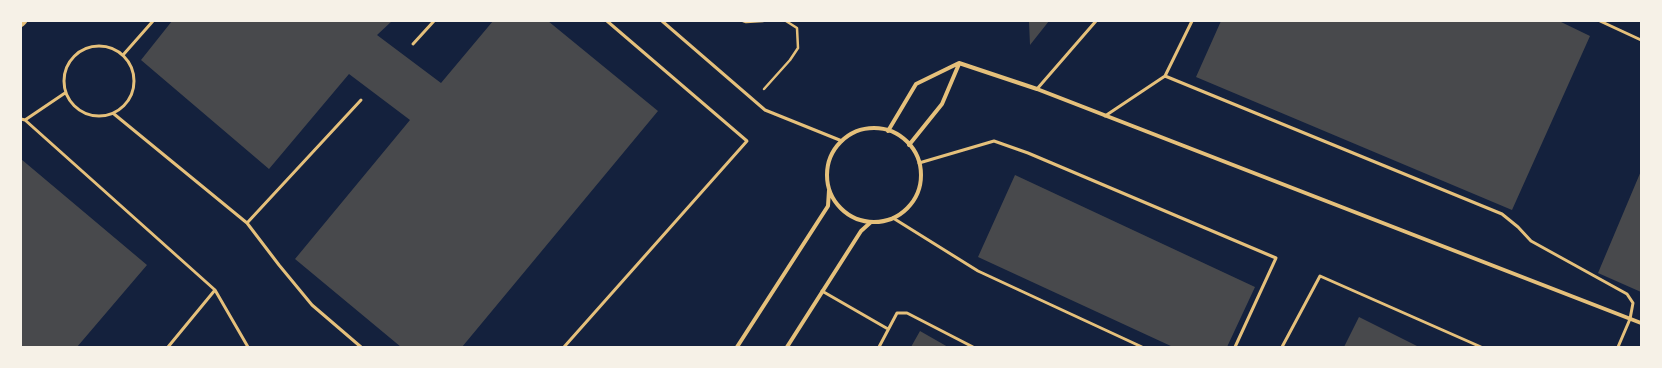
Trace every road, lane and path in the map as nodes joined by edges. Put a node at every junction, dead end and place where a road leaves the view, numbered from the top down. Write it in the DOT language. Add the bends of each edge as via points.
graph roads {
  1 [pos="153,21"];
  2 [pos="434,21"];
  3 [pos="607,21"];
  4 [pos="662,21"];
  5 [pos="743,21"];
  6 [pos="763,21"];
  7 [pos="786,21"];
  8 [pos="1096,21"];
  9 [pos="1192,21"];
  10 [pos="1600,21"];
  11 [pos="792,22"];
  12 [pos="1641,40"];
  13 [pos="413,44"];
  14 [pos="123,55"];
  15 [pos="959,63"];
  16 [pos="1165,76"];
  17 [pos="1037,90"];
  18 [pos="65,93"];
  19 [pos="361,100"];
  20 [pos="754,100"];
  21 [pos="114,114"];
  22 [pos="1104,116"];
  23 [pos="23,120"];
  24 [pos="888,131"];
  25 [pos="842,141"];
  26 [pos="909,145"];
  27 [pos="919,163"];
  28 [pos="829,190"];
  29 [pos="893,218"];
  30 [pos="871,222"];
  31 [pos="247,223"];
  32 [pos="215,290"];
  33 [pos="822,291"];
  34 [pos="1630,319"];
  35 [pos="1641,323"];
  36 [pos="888,330"];
  37 [pos="168,347"];
  38 [pos="248,347"];
  39 [pos="361,347"];
  40 [pos="564,347"];
  41 [pos="736,347"];
  42 [pos="787,347"];
  43 [pos="879,347"];
  44 [pos="973,347"];
  45 [pos="1142,347"];
  46 [pos="1235,347"];
  47 [pos="1282,347"];
  48 [pos="1481,347"];
  49 [pos="1618,347"];
  1 -- 14 [label="lane"];
  2 -- 13 [label="lane"];
  3 -- 40 [label="lane" via="747,141"];
  4 -- 20 [label="lane"];
  5 -- 6 [label="path"];
  7 -- 11 [label="path"];
  8 -- 17 [label="lane"];
  9 -- 16 [label="lane"];
  10 -- 12 [label="lane"];
  11 -- 20 [label="path" via="797,28 798,48"];
  14 -- 18 [label="lane" via="103,46 91,47 80,52 71,60 66,70"];
  14 -- 21 [label="lane" via="132,70 134,87 127,102"];
  15 -- 17 [label="street"];
  15 -- 24 [label="street" via="916,84"];
  15 -- 26 [label="street" via="942,104"];
  16 -- 22 [label="lane"];
  16 -- 34 [label="lane" via="1502,214 1531,241 1627,294 1633,303"];
  17 -- 22 [label="street"];
  18 -- 21 [label="lane" via="81,111 103,116"];
  18 -- 23 [label="lane"];
  19 -- 31 [label="lane"];
  20 -- 25 [label="lane" via="765,110"];
  21 -- 31 [label="lane"];
  22 -- 34 [label="street"];
  23 -- 32 [label="lane"];
  24 -- 25 [label="street" via="864,129"];
  24 -- 26 [label="street"];
  25 -- 28 [label="street" via="829,162"];
  26 -- 27 [label="street"];
  27 -- 29 [label="street" via="920,182 917,193 907,209"];
  27 -- 46 [label="lane" via="994,141 1276,258"];
  28 -- 30 [label="street" via="842,210 860,220"];
  28 -- 41 [label="street" via="828,206"];
  29 -- 30 [label="street"];
  29 -- 45 [label="lane" via="978,271"];
  30 -- 33 [label="street" via="861,231"];
  31 -- 39 [label="lane" via="312,305"];
  32 -- 37 [label="lane"];
  32 -- 38 [label="lane"];
  33 -- 36 [label="lane"];
  33 -- 42 [label="street"];
  34 -- 35 [label="street"];
  34 -- 49 [label="lane"];
  36 -- 43 [label="lane"];
  36 -- 44 [label="lane" via="897,313 907,313"];
  47 -- 48 [label="lane" via="1320,276"];
}
